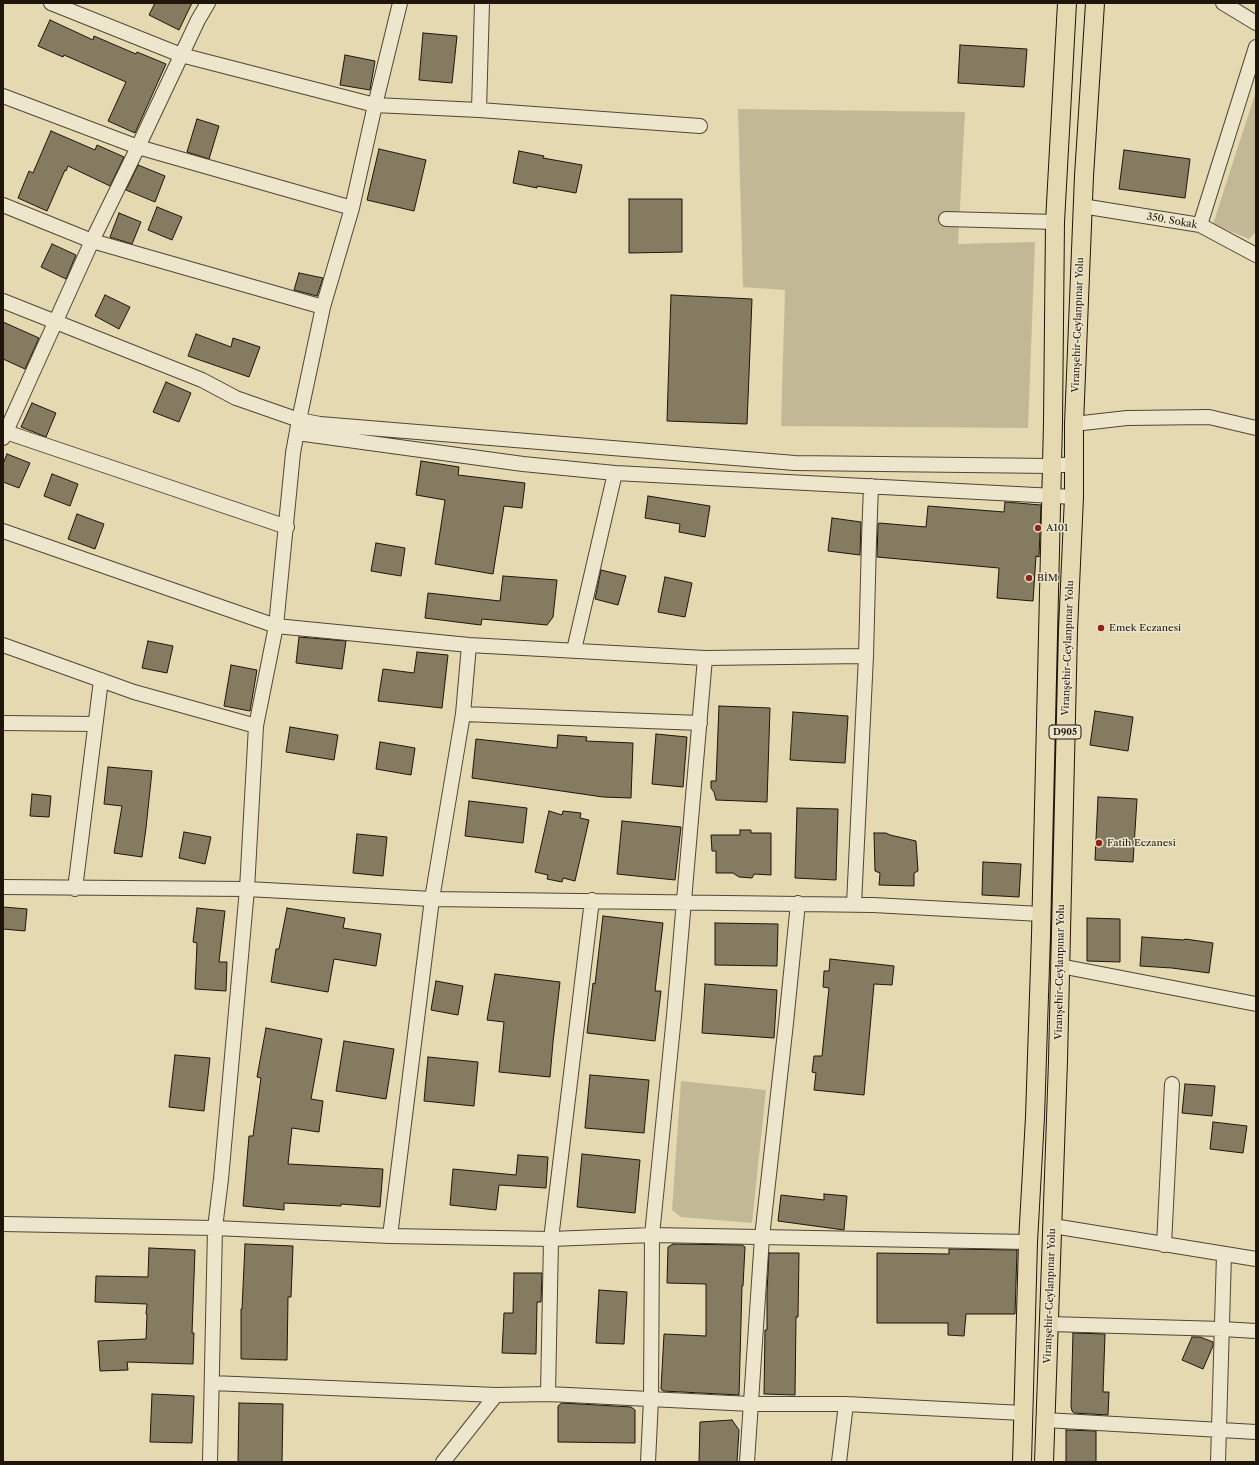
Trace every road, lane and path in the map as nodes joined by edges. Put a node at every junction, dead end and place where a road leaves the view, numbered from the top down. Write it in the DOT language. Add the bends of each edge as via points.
graph roads {
  1 [pos="52,3"];
  2 [pos="208,3"];
  3 [pos="400,3"];
  4 [pos="482,3"];
  5 [pos="1067,3"];
  6 [pos="1095,3"];
  7 [pos="1223,3"];
  8 [pos="1256,23"];
  9 [pos="1256,47"];
  10 [pos="181,55"];
  11 [pos="3,96"];
  12 [pos="375,105"];
  13 [pos="479,110"];
  14 [pos="700,126"];
  15 [pos="138,147"];
  16 [pos="3,205"];
  17 [pos="1082,206"];
  18 [pos="352,208"];
  19 [pos="946,219"];
  20 [pos="1055,222"];
  21 [pos="1200,225"];
  22 [pos="92,241"];
  23 [pos="1255,253"];
  24 [pos="3,301"];
  25 [pos="323,307"];
  26 [pos="55,320"];
  27 [pos="1074,424"];
  28 [pos="298,427"];
  29 [pos="1256,428"];
  30 [pos="4,434"];
  31 [pos="1074,464"];
  32 [pos="1051,466"];
  33 [pos="615,473"];
  34 [pos="872,486"];
  35 [pos="1052,496"];
  36 [pos="1074,497"];
  37 [pos="287,527"];
  38 [pos="3,531"];
  39 [pos="276,626"];
  40 [pos="3,645"];
  41 [pos="469,645"];
  42 [pos="574,650"];
  43 [pos="866,656"];
  44 [pos="705,658"];
  45 [pos="101,680"];
  46 [pos="463,714"];
  47 [pos="3,723"];
  48 [pos="700,723"];
  49 [pos="95,724"];
  50 [pos="256,726"];
  51 [pos="3,887"];
  52 [pos="75,889"];
  53 [pos="247,889"];
  54 [pos="432,899"];
  55 [pos="592,900"];
  56 [pos="684,901"];
  57 [pos="798,903"];
  58 [pos="854,904"];
  59 [pos="1041,914"];
  60 [pos="1060,966"];
  61 [pos="1256,1004"];
  62 [pos="1172,1084"];
  63 [pos="3,1224"];
  64 [pos="1052,1226"];
  65 [pos="215,1228"];
  66 [pos="652,1235"];
  67 [pos="390,1236"];
  68 [pos="762,1237"];
  69 [pos="551,1239"];
  70 [pos="1028,1242"];
  71 [pos="1164,1245"];
  72 [pos="1224,1254"];
  73 [pos="1256,1259"];
  74 [pos="1049,1324"];
  75 [pos="1222,1329"];
  76 [pos="1256,1331"];
  77 [pos="212,1383"];
  78 [pos="548,1394"];
  79 [pos="496,1395"];
  80 [pos="651,1400"];
  81 [pos="751,1404"];
  82 [pos="846,1404"];
  83 [pos="1023,1413"];
  84 [pos="1045,1420"];
  85 [pos="1219,1430"];
  86 [pos="1256,1432"];
  87 [pos="210,1462"];
  88 [pos="443,1462"];
  89 [pos="648,1462"];
  90 [pos="747,1462"];
  91 [pos="839,1462"];
  92 [pos="1022,1462"];
  93 [pos="1044,1462"];
  94 [pos="1218,1462"];
  1 -- 10 [label="street"];
  2 -- 10 [label="street"];
  3 -- 12 [label="street"];
  4 -- 13 [label="street"];
  5 -- 20 [label="main road, Viranşehir-Ceylanpınar Yolu / D905"];
  6 -- 17 [label="main road, Viranşehir-Ceylanpınar Yolu / D905"];
  7 -- 8 [label="street"];
  9 -- 21 [label="street"];
  10 -- 12 [label="street"];
  10 -- 15 [label="street"];
  11 -- 15 [label="street"];
  12 -- 13 [label="street"];
  12 -- 18 [label="street"];
  13 -- 14 [label="street"];
  15 -- 18 [label="street"];
  15 -- 22 [label="street"];
  16 -- 22 [label="street"];
  17 -- 21 [label="street, 350. Sokak"];
  17 -- 27 [label="main road, Viranşehir-Ceylanpınar Yolu / D905"];
  18 -- 25 [label="street"];
  19 -- 20 [label="street"];
  20 -- 32 [label="main road, Viranşehir-Ceylanpınar Yolu / D905"];
  21 -- 23 [label="street, 350. Sokak"];
  22 -- 25 [label="street"];
  22 -- 26 [label="street"];
  24 -- 26 [label="street"];
  25 -- 28 [label="street"];
  26 -- 28 [label="street" via="202,380"];
  26 -- 30 [label="street"];
  27 -- 29 [label="street" via="1127,418 1209,417"];
  27 -- 31 [label="main road, Viranşehir-Ceylanpınar Yolu / D905"];
  28 -- 32 [label="street" via="328,424 795,463"];
  28 -- 33 [label="street" via="522,464"];
  28 -- 37 [label="street"];
  30 -- 37 [label="street"];
  31 -- 32 [label="street"];
  31 -- 36 [label="main road, Viranşehir-Ceylanpınar Yolu / D905"];
  32 -- 35 [label="main road, Viranşehir-Ceylanpınar Yolu / D905"];
  33 -- 34 [label="street"];
  33 -- 42 [label="street"];
  34 -- 35 [label="street"];
  34 -- 43 [label="street" via="868,540"];
  35 -- 36 [label="street"];
  35 -- 59 [label="main road, Viranşehir-Ceylanpınar Yolu / D905"];
  36 -- 60 [label="main road, Viranşehir-Ceylanpınar Yolu / D905" via="1068,630"];
  37 -- 39 [label="street"];
  38 -- 39 [label="street"];
  39 -- 41 [label="street"];
  39 -- 50 [label="street"];
  40 -- 45 [label="street"];
  41 -- 42 [label="street"];
  41 -- 46 [label="street"];
  42 -- 44 [label="street"];
  43 -- 44 [label="street"];
  43 -- 58 [label="street"];
  44 -- 48 [label="street"];
  45 -- 49 [label="street"];
  45 -- 50 [label="street" via="134,692"];
  46 -- 48 [label="street"];
  46 -- 54 [label="street"];
  47 -- 49 [label="street"];
  48 -- 56 [label="street"];
  49 -- 52 [label="street"];
  50 -- 53 [label="street"];
  51 -- 52 [label="street"];
  52 -- 53 [label="street"];
  53 -- 54 [label="street"];
  53 -- 65 [label="street"];
  54 -- 55 [label="street"];
  54 -- 67 [label="street"];
  55 -- 56 [label="street"];
  55 -- 69 [label="street"];
  56 -- 57 [label="street"];
  56 -- 66 [label="street"];
  57 -- 58 [label="street"];
  57 -- 68 [label="street"];
  58 -- 59 [label="street"];
  59 -- 70 [label="main road, Viranşehir-Ceylanpınar Yolu / D905" via="1035,1118"];
  60 -- 61 [label="street"];
  60 -- 64 [label="main road, Viranşehir-Ceylanpınar Yolu / D905"];
  62 -- 71 [label="street"];
  63 -- 65 [label="street"];
  64 -- 71 [label="street"];
  64 -- 74 [label="main road, Viranşehir-Ceylanpınar Yolu / D905"];
  65 -- 67 [label="street"];
  65 -- 77 [label="street"];
  66 -- 68 [label="street"];
  66 -- 69 [label="street"];
  66 -- 80 [label="street"];
  67 -- 69 [label="street"];
  68 -- 70 [label="street"];
  68 -- 81 [label="street"];
  69 -- 78 [label="street"];
  70 -- 83 [label="main road, Viranşehir-Ceylanpınar Yolu / D905"];
  71 -- 72 [label="street"];
  72 -- 73 [label="street"];
  72 -- 75 [label="street"];
  74 -- 75 [label="street"];
  74 -- 84 [label="main road, Viranşehir-Ceylanpınar Yolu / D905"];
  75 -- 76 [label="street"];
  75 -- 85 [label="street"];
  77 -- 79 [label="street"];
  77 -- 87 [label="street"];
  78 -- 79 [label="street"];
  78 -- 80 [label="street"];
  79 -- 88 [label="street"];
  80 -- 81 [label="street"];
  80 -- 89 [label="street"];
  81 -- 82 [label="street"];
  81 -- 90 [label="street"];
  82 -- 83 [label="street"];
  82 -- 91 [label="street"];
  83 -- 92 [label="main road, Viranşehir-Ceylanpınar Yolu / D905"];
  84 -- 85 [label="street"];
  84 -- 93 [label="main road, Viranşehir-Ceylanpınar Yolu / D905"];
  85 -- 86 [label="street"];
  85 -- 94 [label="street"];
}
